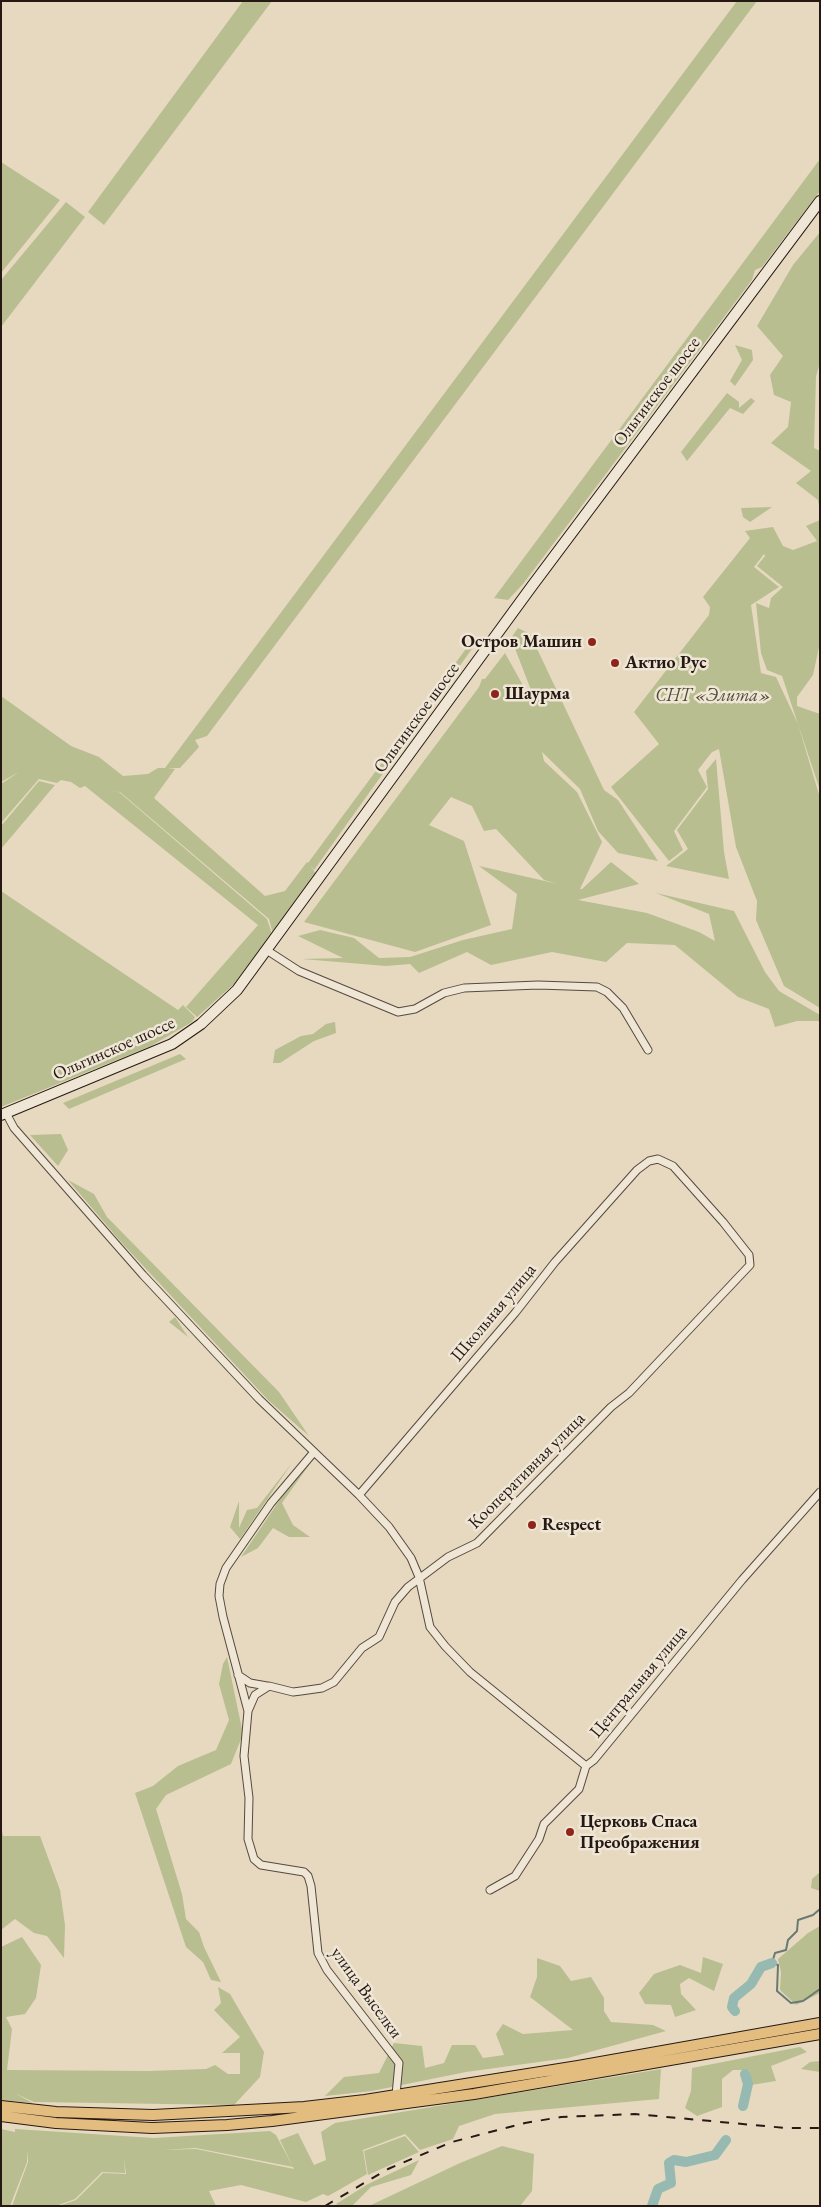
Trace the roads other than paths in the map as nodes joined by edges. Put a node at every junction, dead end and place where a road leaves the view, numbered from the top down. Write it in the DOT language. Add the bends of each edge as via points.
graph roads {
  1 [pos="820,201"];
  2 [pos="268,951"];
  3 [pos="648,1050"];
  4 [pos="3,1114"];
  5 [pos="658,1158"];
  6 [pos="314,1452"];
  7 [pos="820,1492"];
  8 [pos="359,1495"];
  9 [pos="419,1577"];
  10 [pos="238,1675"];
  11 [pos="269,1686"];
  12 [pos="248,1711"];
  13 [pos="586,1766"];
  14 [pos="490,1890"];
  15 [pos="820,2023"];
  16 [pos="820,2034"];
  17 [pos="396,2095"];
  18 [pos="1,2106"];
  19 [pos="1,2116"];
  1 -- 2 [label="main road, Ольгинское шоссе" via="532,586"];
  2 -- 3 [label="street" via="299,971 398,1012 415,1009 454,990 497,986 596,986 623,1008"];
  2 -- 4 [label="main road, Ольгинское шоссе" via="220,1009 184,1036 141,1058"];
  4 -- 6 [label="street" via="143,1275 259,1399"];
  5 -- 8 [label="street, Школьная улица" via="637,1170 555,1262 516,1313"];
  5 -- 9 [label="street, Кооперативная улица" via="673,1166 723,1222 749,1255 750,1264 629,1393 611,1407 476,1543"];
  6 -- 8 [label="street"];
  6 -- 10 [label="street" via="271,1503 222,1577 220,1603"];
  7 -- 13 [label="street, Центральная улица"];
  8 -- 9 [label="street" via="404,1547"];
  9 -- 11 [label="street, Кооперативная улица" via="395,1602 379,1637 362,1648 334,1682 301,1692"];
  9 -- 13 [label="street" via="428,1622 444,1646"];
  10 -- 11 [label="street, Кооперативная улица" via="250,1683"];
  10 -- 12 [label="street"];
  11 -- 12 [label="street" via="255,1695"];
  12 -- 17 [label="street, улица Выселки" via="244,1756 252,1854 261,1865 270,1869 304,1872 308,1876 318,1953 327,1970 399,2064"];
  13 -- 14 [label="street, Центральная улица" via="579,1789 544,1824 539,1839 515,1876"];
  15 -- 17 [label="main road"];
  16 -- 19 [label="main road" via="578,2077 296,2119 152,2128 56,2123"];
  17 -- 18 [label="main road" via="256,2111 153,2115 56,2112"];
}
